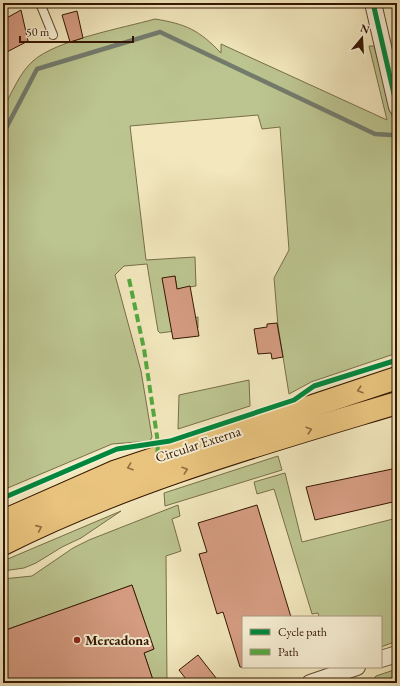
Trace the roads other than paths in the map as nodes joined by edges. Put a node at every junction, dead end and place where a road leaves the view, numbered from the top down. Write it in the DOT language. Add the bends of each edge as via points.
graph roads {
  1 [pos="40,3"];
  2 [pos="373,3"];
  3 [pos="53,35"];
  4 [pos="397,107"];
  5 [pos="397,378"];
  6 [pos="397,403"];
  7 [pos="3,521"];
  8 [pos="3,544"];
  9 [pos="397,654"];
  10 [pos="382,659"];
  11 [pos="354,668"];
  12 [pos="310,683"];
  1 -- 3 [label="lane"];
  2 -- 4 [label="street"];
  5 -- 7 [label="main road, Circular Externa, one-way" via="114,472"];
  8 -- 6 [label="main road, Circular Externa, one-way" via="122,491"];
  9 -- 10 [label="street"];
  11 -- 12 [label="street"];
}
